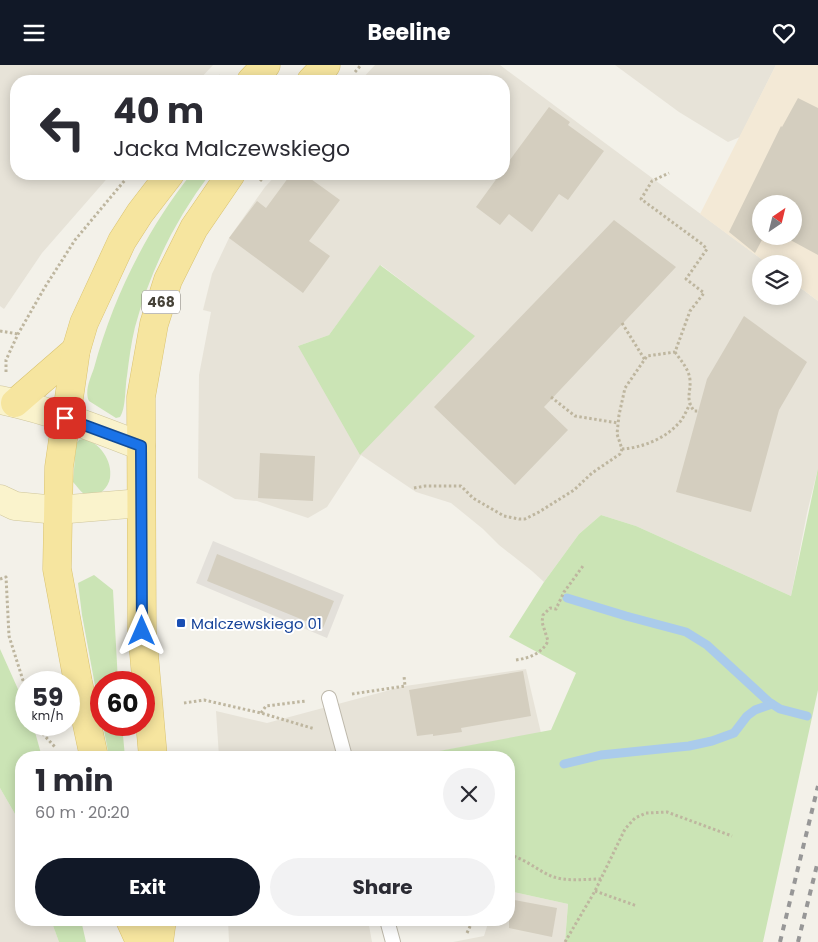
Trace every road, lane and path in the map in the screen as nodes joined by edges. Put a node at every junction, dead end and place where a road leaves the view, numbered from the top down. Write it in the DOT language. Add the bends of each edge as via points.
graph roads {
  1 [pos="266,65"];
  2 [pos="326,65"];
  3 [pos="257,75"];
  4 [pos="317,75"];
  5 [pos="669,173"];
  6 [pos="125,180"];
  7 [pos="165,180"];
  8 [pos="227,180"];
  9 [pos="261,180"];
  10 [pos="255,187"];
  11 [pos="622,323"];
  12 [pos="0,331"];
  13 [pos="18,333"];
  14 [pos="76,350"];
  15 [pos="675,352"];
  16 [pos="645,360"];
  17 [pos="7,393"];
  18 [pos="551,397"];
  19 [pos="690,405"];
  20 [pos="698,411"];
  21 [pos="65,418"];
  22 [pos="618,423"];
  23 [pos="141,446"];
  24 [pos="622,449"];
  25 [pos="414,488"];
  26 [pos="0,499"];
  27 [pos="142,503"];
  28 [pos="57,510"];
  29 [pos="583,566"];
  30 [pos="0,579"];
  31 [pos="516,660"];
  32 [pos="20,671"];
  33 [pos="404,676"];
  34 [pos="329,698"];
  35 [pos="184,703"];
  36 [pos="261,713"];
  37 [pos="339,735"];
  38 [pos="45,736"];
  39 [pos="56,748"];
  40 [pos="93,751"];
  41 [pos="152,751"];
  42 [pos="343,751"];
  43 [pos="732,836"];
  44 [pos="515,857"];
  45 [pos="602,879"];
  46 [pos="595,891"];
  47 [pos="637,906"];
  48 [pos="133,926"];
  49 [pos="161,926"];
  50 [pos="389,926"];
  51 [pos="470,926"];
  52 [pos="467,933"];
  53 [pos="140,942"];
  54 [pos="159,942"];
  55 [pos="393,942"];
  56 [pos="565,942"];
  1 -- 3 [label="main road"];
  2 -- 4 [label="main road"];
  5 -- 15 [label="path" via="652,181 641,199 707,249 686,279 704,293 690,311"];
  6 -- 13 [label="path" via="75,240"];
  7 -- 14 [label="main road" via="122,241 84,323"];
  8 -- 23 [label="main road, 468" via="194,228 168,279 154,324 141,397"];
  9 -- 10 [label="path"];
  11 -- 16 [label="path"];
  12 -- 13 [label="path"];
  13 -- 17 [label="path" via="6,359"];
  14 -- 17 [label="main road"];
  14 -- 21 [label="main road"];
  15 -- 16 [label="path"];
  15 -- 19 [label="path" via="687,369"];
  16 -- 22 [label="path" via="625,388"];
  17 -- 21 [label="main road"];
  18 -- 22 [label="path" via="575,416"];
  19 -- 20 [label="path"];
  19 -- 24 [label="path" via="677,426 661,437 647,444"];
  21 -- 23 [label="main road"];
  21 -- 28 [label="main road"];
  22 -- 24 [label="path" via="617,434"];
  23 -- 27 [label="main road, 468"];
  24 -- 25 [label="path" via="620,454 574,490 525,519 504,516 473,498 461,486"];
  26 -- 28 [label="main road" via="15,506"];
  27 -- 28 [label="main road"];
  27 -- 41 [label="main road, 468" via="142,631"];
  28 -- 40 [label="main road" via="56,569"];
  29 -- 31 [label="path" via="556,609 550,607 543,615 548,641 544,649"];
  30 -- 32 [label="path" via="6,577 9,636"];
  33 -- 34 [label="path" via="405,686"];
  34 -- 36 [label="path" via="266,706"];
  34 -- 37 [label="lane"];
  35 -- 36 [label="path" via="204,700"];
  36 -- 37 [label="path"];
  37 -- 42 [label="lane"];
  38 -- 39 [label="path"];
  43 -- 45 [label="path" via="667,812 646,813 635,818 626,829"];
  44 -- 45 [label="path" via="562,879"];
  45 -- 46 [label="path"];
  46 -- 47 [label="path"];
  46 -- 56 [label="path"];
  48 -- 53 [label="main road"];
  49 -- 54 [label="main road"];
  50 -- 55 [label="lane"];
  51 -- 52 [label="path"];
}
